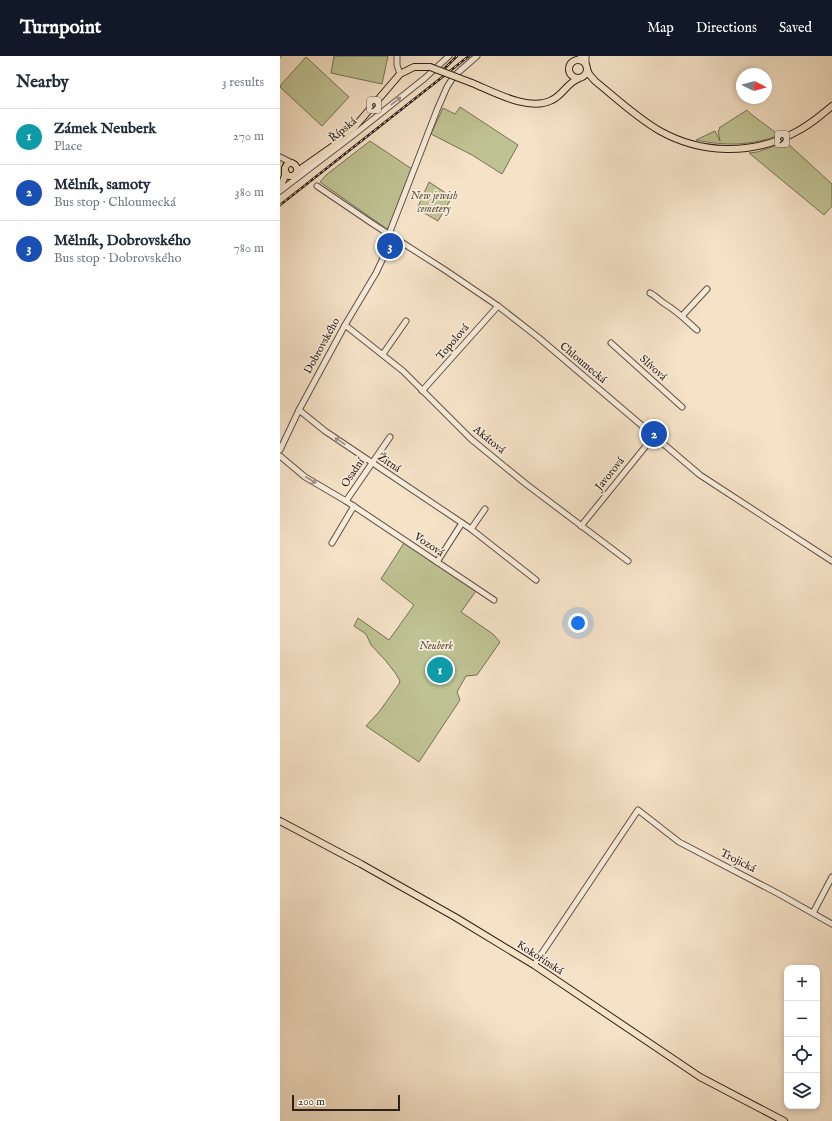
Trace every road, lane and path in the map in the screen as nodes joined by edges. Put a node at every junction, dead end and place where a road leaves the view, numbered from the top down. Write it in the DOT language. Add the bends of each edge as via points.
graph roads {
  1 [pos="397,56"];
  2 [pos="449,56"];
  3 [pos="477,56"];
  4 [pos="585,56"];
  5 [pos="576,60"];
  6 [pos="586,67"];
  7 [pos="400,74"];
  8 [pos="569,74"];
  9 [pos="580,78"];
  10 [pos="595,81"];
  11 [pos="567,87"];
  12 [pos="832,106"];
  13 [pos="366,124"];
  14 [pos="347,135"];
  15 [pos="280,157"];
  16 [pos="316,159"];
  17 [pos="294,164"];
  18 [pos="285,170"];
  19 [pos="294,174"];
  20 [pos="317,186"];
  21 [pos="280,188"];
  22 [pos="280,191"];
  23 [pos="389,234"];
  24 [pos="399,241"];
  25 [pos="385,252"];
  26 [pos="707,290"];
  27 [pos="650,293"];
  28 [pos="498,306"];
  29 [pos="682,316"];
  30 [pos="406,321"];
  31 [pos="345,325"];
  32 [pos="697,330"];
  33 [pos="611,343"];
  34 [pos="383,354"];
  35 [pos="422,391"];
  36 [pos="682,407"];
  37 [pos="298,410"];
  38 [pos="654,436"];
  39 [pos="390,437"];
  40 [pos="280,450"];
  41 [pos="280,456"];
  42 [pos="372,463"];
  43 [pos="346,501"];
  44 [pos="354,506"];
  45 [pos="485,509"];
  46 [pos="462,523"];
  47 [pos="581,526"];
  48 [pos="470,529"];
  49 [pos="332,543"];
  50 [pos="832,560"];
  51 [pos="437,562"];
  52 [pos="628,562"];
  53 [pos="536,580"];
  54 [pos="494,600"];
  55 [pos="280,822"];
  56 [pos="832,877"];
  57 [pos="813,913"];
  58 [pos="832,924"];
  59 [pos="534,965"];
  60 [pos="784,1121"];
  1 -- 7 [label="street"];
  13 -- 2 [label="street, Řípská, one-way"];
  3 -- 23 [label="street, Dobrovského" via="451,80"];
  4 -- 5 [label="street"];
  4 -- 6 [label="street"];
  5 -- 6 [label="main road, 9" via="581,61"];
  5 -- 8 [label="main road" via="569,65"];
  6 -- 9 [label="main road, 9" via="585,74"];
  6 -- 10 [label="main road, 9"];
  7 -- 11 [label="main road, 9, bridge" via="414,67 430,67 519,101 535,104 554,99"];
  7 -- 14 [label="main road, Řípská / 9" via="362,121"];
  8 -- 9 [label="main road, 9"];
  8 -- 11 [label="main road"];
  9 -- 10 [label="main road, 9"];
  9 -- 11 [label="main road, 9"];
  10 -- 12 [label="main road, 9" via="661,132 683,142 713,148 745,148 776,141 805,127"];
  13 -- 14 [label="street"];
  13 -- 22 [label="street, Řípská"];
  14 -- 16 [label="main road, Řípská / 9"];
  15 -- 17 [label="street"];
  15 -- 18 [label="street"];
  16 -- 17 [label="main road, Řípská / 9"];
  16 -- 19 [label="main road, Řípská / 9"];
  17 -- 18 [label="main road, 9" via="287,165"];
  17 -- 19 [label="main road" via="298,169"];
  18 -- 19 [label="main road" via="288,176"];
  18 -- 21 [label="main road, 9"];
  19 -- 21 [label="main road, 9"];
  20 -- 23 [label="street, Chloumecká"];
  23 -- 24 [label="street, Chloumecká"];
  23 -- 25 [label="street, Dobrovského"];
  24 -- 25 [label="street, Dobrovského"];
  24 -- 28 [label="street, Chloumecká"];
  25 -- 31 [label="street, Dobrovského" via="376,273"];
  26 -- 29 [label="street"];
  27 -- 29 [label="street"];
  28 -- 35 [label="street, Topolová"];
  28 -- 38 [label="street, Chloumecká"];
  29 -- 32 [label="street"];
  30 -- 34 [label="street"];
  31 -- 34 [label="street, Akátová"];
  31 -- 37 [label="street, Dobrovského"];
  33 -- 36 [label="street, Slívová"];
  34 -- 35 [label="street, Akátová"];
  35 -- 47 [label="street, Akátová" via="471,439"];
  37 -- 40 [label="street, Dobrovského"];
  42 -- 37 [label="street, Žitná, one-way"];
  38 -- 47 [label="street, Javorová"];
  38 -- 50 [label="street, Chloumecká" via="700,475"];
  39 -- 42 [label="street, Osadní"];
  41 -- 43 [label="street, Vozová, one-way" via="305,477"];
  42 -- 43 [label="street, Osadní"];
  42 -- 46 [label="street, Žitná"];
  43 -- 44 [label="street, Vozová"];
  44 -- 49 [label="street"];
  44 -- 51 [label="street, Vozová"];
  45 -- 48 [label="street"];
  46 -- 48 [label="street, Žitná"];
  46 -- 51 [label="street"];
  47 -- 52 [label="street, Akátová"];
  48 -- 53 [label="street, Žitná"];
  51 -- 54 [label="street, Vozová"];
  55 -- 59 [label="main road, Kokořínská" via="361,864"];
  56 -- 57 [label="street"];
  57 -- 58 [label="street, Trojická"];
  57 -- 59 [label="street, Trojická" via="679,842 638,810"];
  59 -- 60 [label="main road, Kokořínská" via="700,1077"];
}
